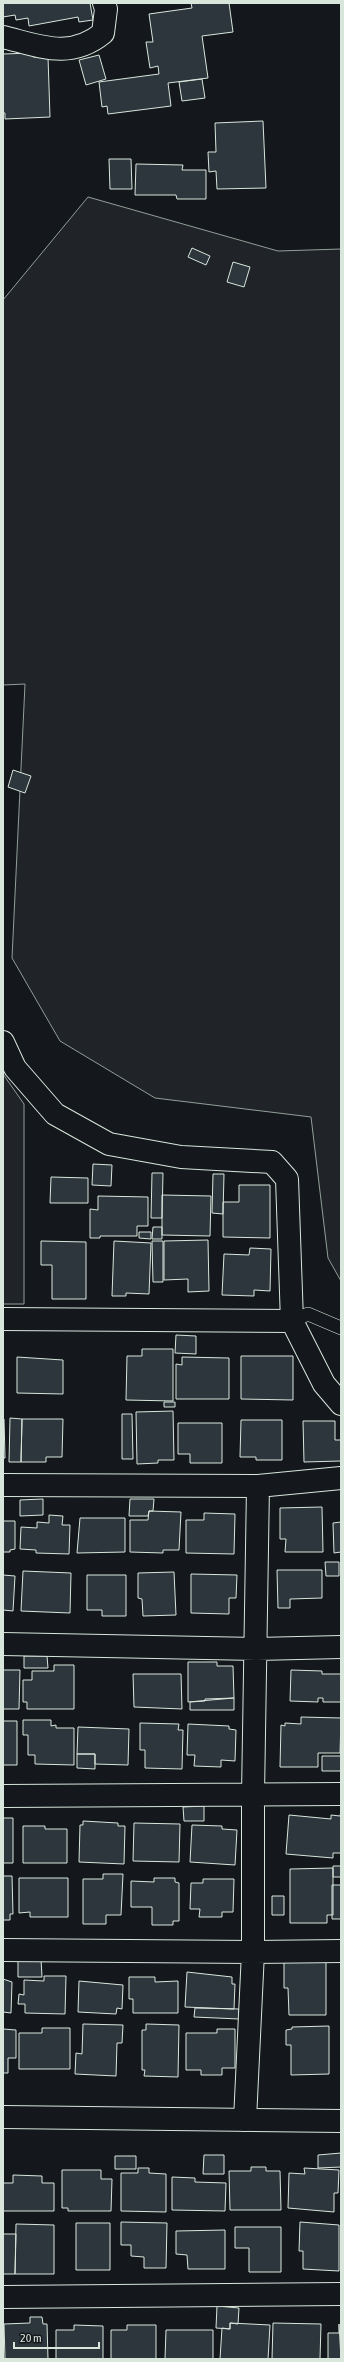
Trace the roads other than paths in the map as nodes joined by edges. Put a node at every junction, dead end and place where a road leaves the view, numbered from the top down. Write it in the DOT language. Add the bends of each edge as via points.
graph roads {
  1 [pos="104,3"];
  2 [pos="3,37"];
  3 [pos="3,1042"];
  4 [pos="3,1318"];
  5 [pos="292,1321"];
  6 [pos="341,1328"];
  7 [pos="341,1404"];
  8 [pos="341,1478"];
  9 [pos="3,1485"];
  10 [pos="258,1486"];
  11 [pos="3,1644"];
  12 [pos="341,1647"];
  13 [pos="257,1649"];
  14 [pos="341,1794"];
  15 [pos="3,1796"];
  16 [pos="253,1796"];
  17 [pos="3,1950"];
  18 [pos="341,1951"];
  19 [pos="253,1952"];
  20 [pos="3,2117"];
  21 [pos="245,2120"];
  22 [pos="341,2121"];
  23 [pos="341,2294"];
  24 [pos="3,2297"];
  1 -- 2 [label="street" via="106,9 103,33 90,44 56,50"];
  3 -- 5 [label="street" via="15,1068 55,1114 108,1144 181,1157 272,1162 286,1179"];
  4 -- 5 [label="street"];
  5 -- 6 [label="lane" via="308,1314"];
  5 -- 7 [label="street" via="324,1384"];
  8 -- 10 [label="street"];
  9 -- 10 [label="street"];
  10 -- 13 [label="street"];
  11 -- 13 [label="street"];
  12 -- 13 [label="street"];
  13 -- 16 [label="street"];
  14 -- 16 [label="street"];
  15 -- 16 [label="street"];
  16 -- 19 [label="street"];
  17 -- 19 [label="street"];
  18 -- 19 [label="street"];
  19 -- 21 [label="street"];
  20 -- 21 [label="street"];
  21 -- 22 [label="street"];
  23 -- 24 [label="street"];
}
